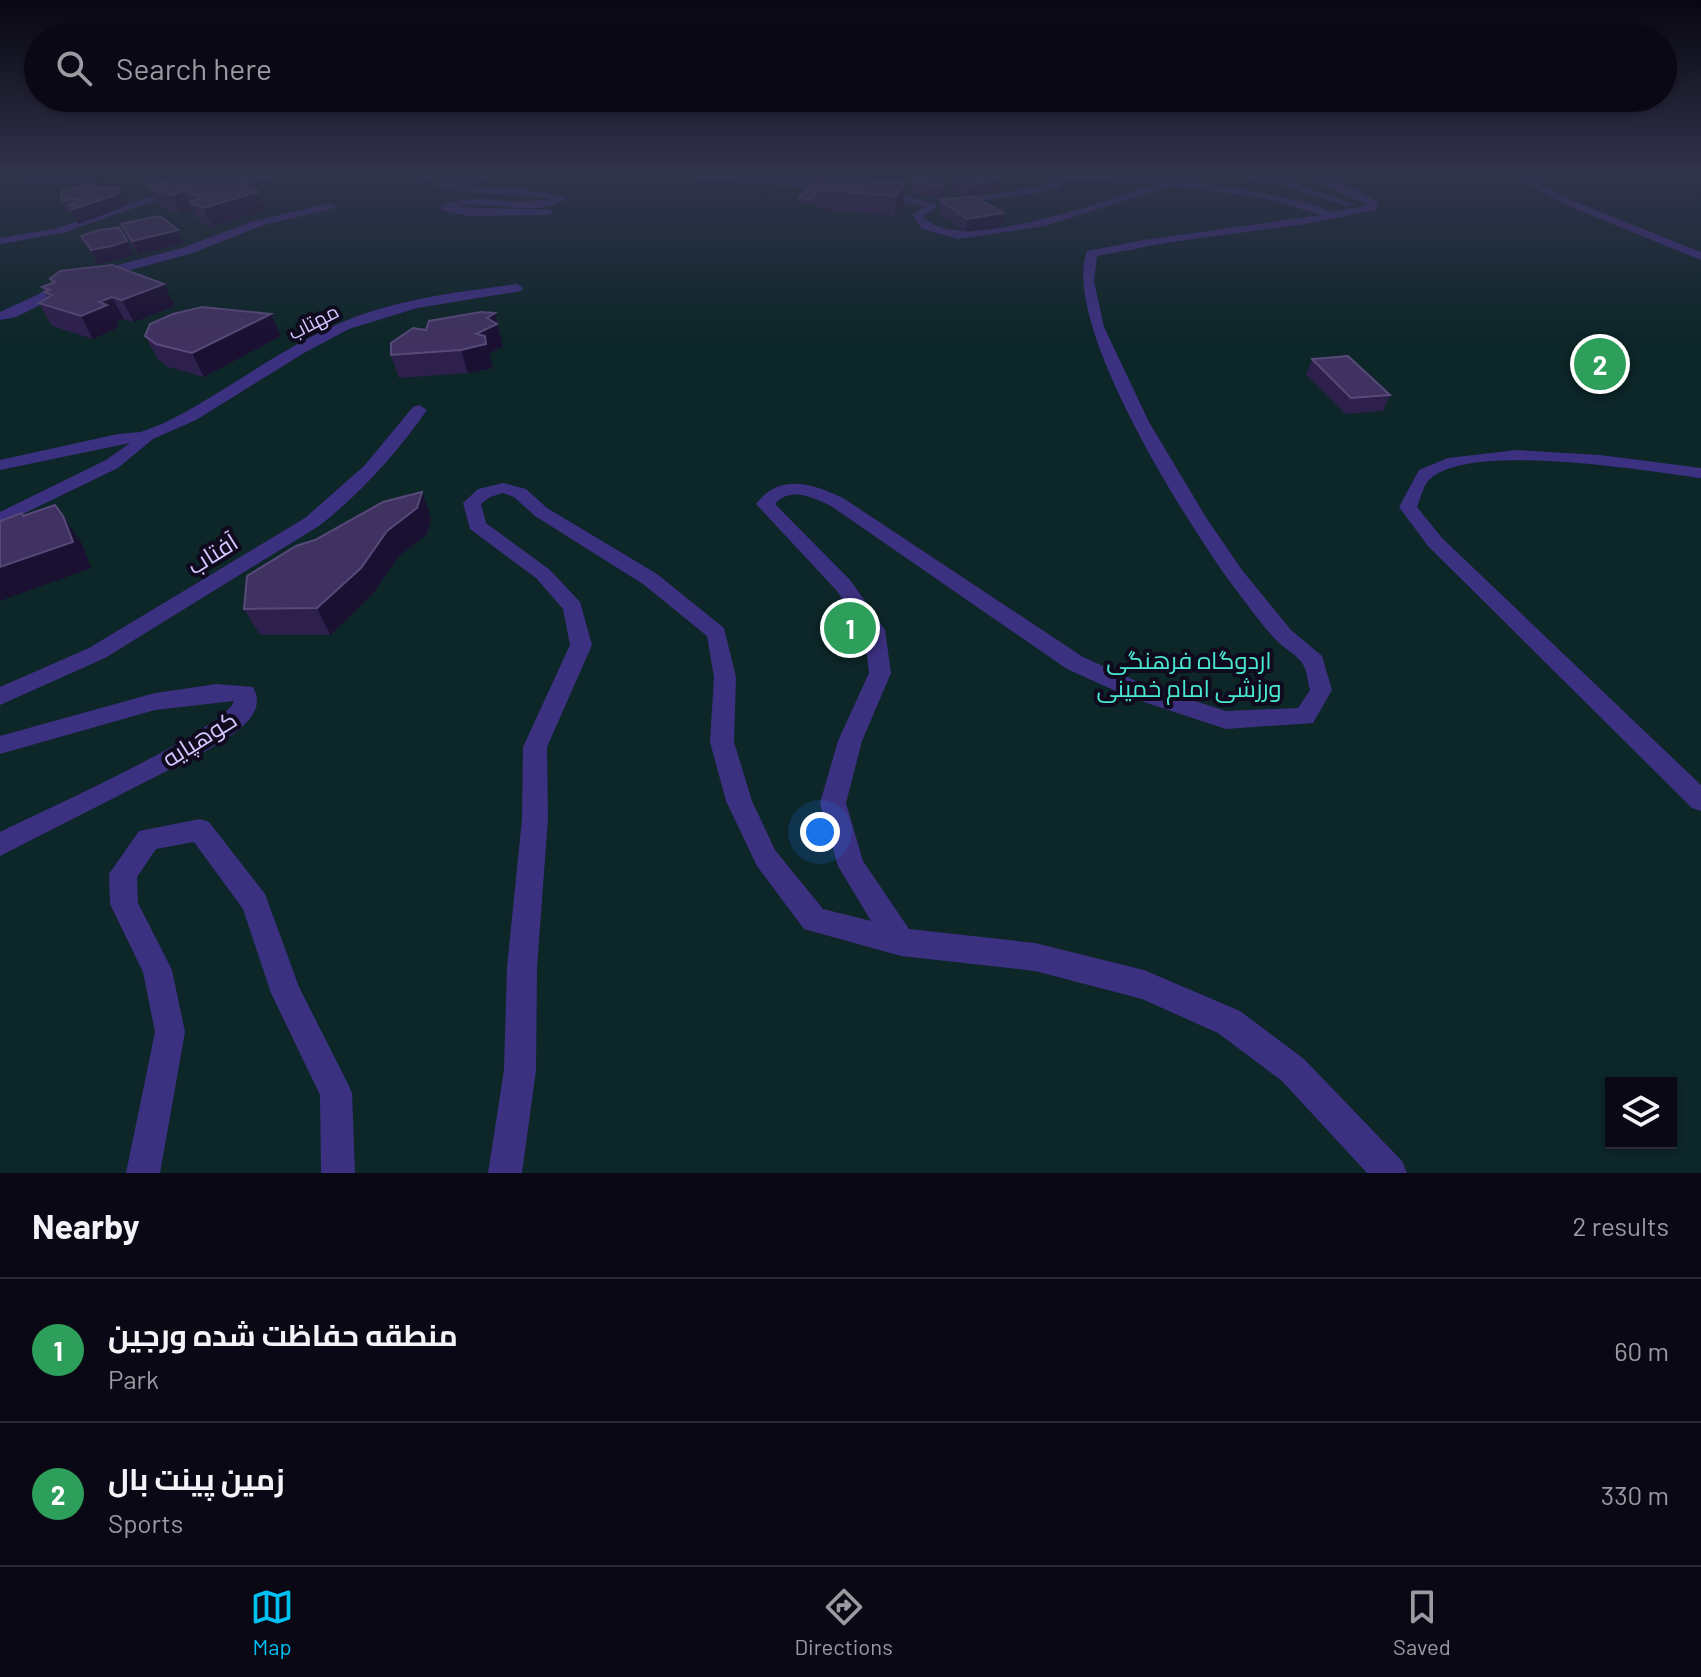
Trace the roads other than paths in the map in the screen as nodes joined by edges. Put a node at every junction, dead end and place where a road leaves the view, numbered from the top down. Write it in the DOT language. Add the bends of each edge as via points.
graph roads {
  1 [pos="66,229"];
  2 [pos="242,229"];
  3 [pos="932,229"];
  4 [pos="1008,229"];
  5 [pos="1241,229"];
  6 [pos="1633,229"];
  7 [pos="0,241"];
  8 [pos="1701,256"];
  9 [pos="517,288"];
  10 [pos="4,313"];
  11 [pos="0,332"];
  12 [pos="419,410"];
  13 [pos="144,437"];
  14 [pos="0,465"];
  15 [pos="1701,473"];
  16 [pos="0,519"];
  17 [pos="0,697"];
  18 [pos="0,745"];
  19 [pos="1701,801"];
  20 [pos="0,845"];
  21 [pos="901,942"];
  22 [pos="143,1173"];
  23 [pos="338,1173"];
  24 [pos="505,1173"];
  25 [pos="1390,1173"];
  1 -- 7 [label="street"];
  2 -- 10 [label="street" via="186,251 84,278"];
  3 -- 4 [label="street" via="958,236"];
  5 -- 21 [label="street" via="1091,254 1088,281 1097,327 1162,459 1235,574 1284,635 1314,662 1321,690 1305,717 1226,720 1137,691 1075,663 837,502 806,488 775,493 765,504 844,586 874,630 880,673 850,741 833,803 851,866"];
  6 -- 8 [label="street"];
  9 -- 13 [label="street, مهتاب" via="402,307 347,325 196,415"];
  10 -- 11 [label="street"];
  12 -- 17 [label="street, آفتاب" via="390,450 312,522 97,653"];
  13 -- 14 [label="street"];
  13 -- 16 [label="street" via="112,464"];
  15 -- 19 [label="street" via="1525,455 1452,460 1423,475 1408,507 1435,542"];
  18 -- 20 [label="street, کوهپایه" via="178,697 228,692 245,693 247,701 228,726 198,744"];
  21 -- 24 [label="street" via="814,920 766,858 739,801 722,742 725,677 717,633 650,579 541,512 520,493 503,488 484,493 472,503 477,525 543,574 573,607 581,645 535,747 520,1070"];
  21 -- 25 [label="street" via="1035,957 1144,985 1229,1022 1293,1070"];
  22 -- 23 [label="street" via="170,1032 157,970 124,904 123,874 148,839 200,830 255,903 286,993 336,1093"];
}
